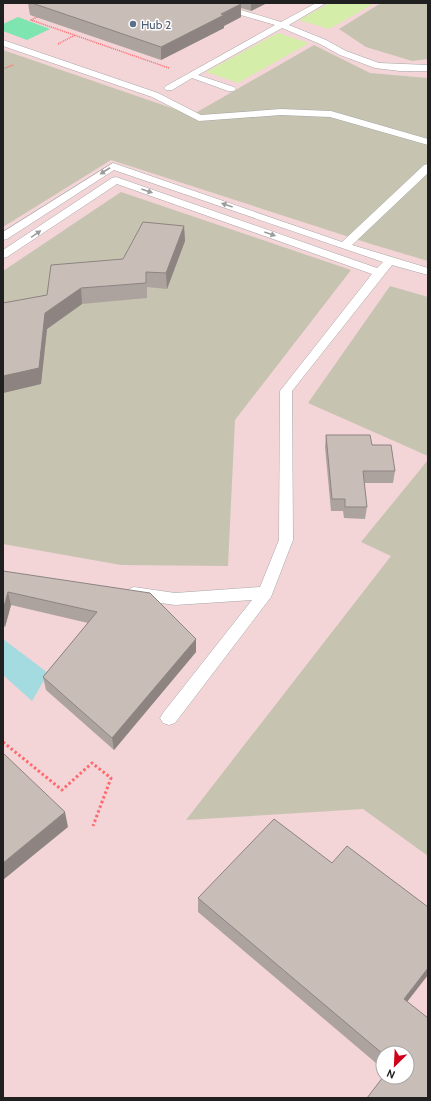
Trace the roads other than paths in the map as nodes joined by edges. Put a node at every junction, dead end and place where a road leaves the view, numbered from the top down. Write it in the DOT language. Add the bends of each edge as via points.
graph roads {
  1 [pos="210,3"];
  2 [pos="322,3"];
  3 [pos="282,25"];
  4 [pos="3,43"];
  5 [pos="428,68"];
  6 [pos="191,75"];
  7 [pos="169,88"];
  8 [pos="231,89"];
  9 [pos="428,142"];
  10 [pos="428,167"];
  11 [pos="3,237"];
  12 [pos="344,246"];
  13 [pos="3,255"];
  14 [pos="390,261"];
  15 [pos="379,272"];
  16 [pos="428,272"];
  17 [pos="120,591"];
  18 [pos="266,593"];
  19 [pos="169,718"];
  1 -- 3 [label="lane"];
  2 -- 3 [label="lane"];
  3 -- 5 [label="lane" via="378,66"];
  3 -- 6 [label="lane"];
  4 -- 9 [label="lane" via="155,95 199,118 281,112 331,114"];
  6 -- 7 [label="lane"];
  6 -- 8 [label="lane"];
  10 -- 12 [label="lane"];
  12 -- 11 [label="lane, one-way" via="113,166"];
  12 -- 14 [label="lane"];
  13 -- 15 [label="lane, one-way" via="116,180"];
  14 -- 15 [label="lane"];
  14 -- 16 [label="lane"];
  15 -- 18 [label="lane" via="286,391 286,540"];
  17 -- 18 [label="lane" via="175,599"];
  18 -- 19 [label="lane"];
}
